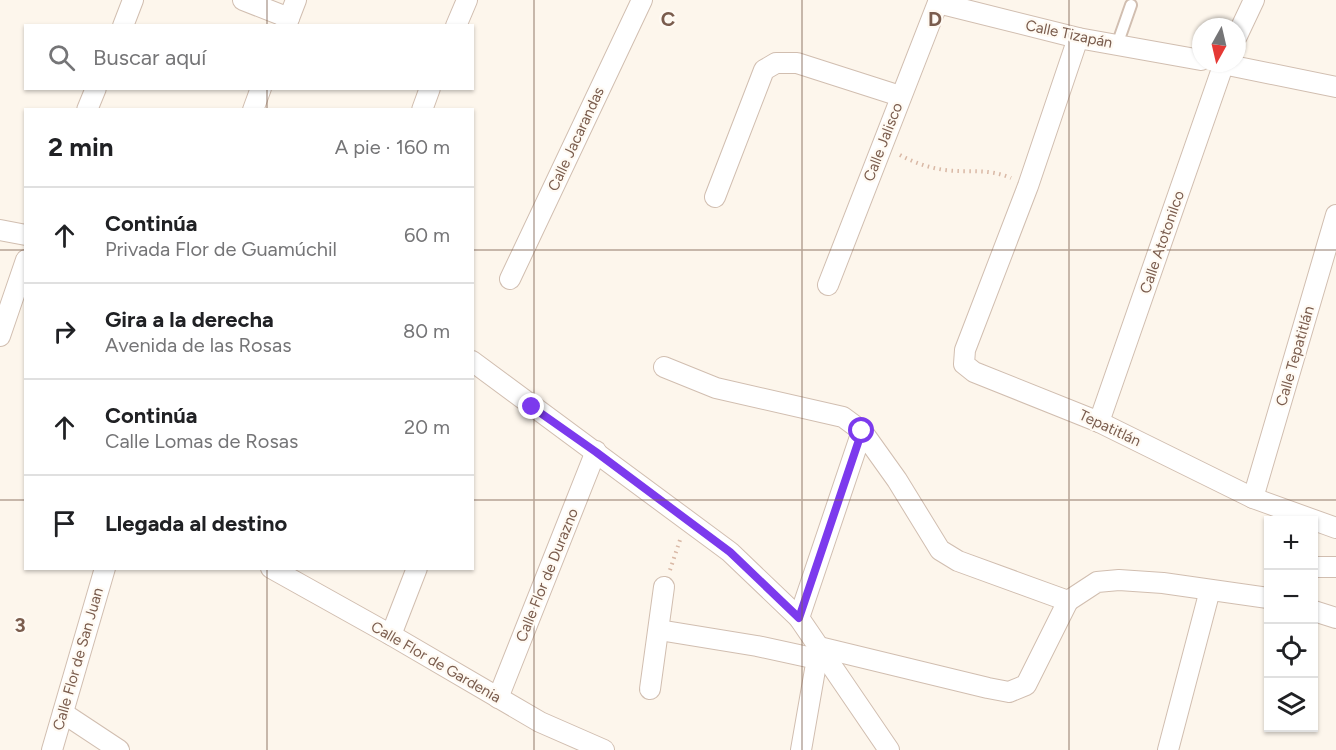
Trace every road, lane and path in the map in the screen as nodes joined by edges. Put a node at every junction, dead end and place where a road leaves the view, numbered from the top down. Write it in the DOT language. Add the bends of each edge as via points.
graph roads {
  1 [pos="134,0"];
  2 [pos="243,0"];
  3 [pos="467,0"];
  4 [pos="642,0"];
  5 [pos="1254,0"];
  6 [pos="939,2"];
  7 [pos="1131,5"];
  8 [pos="290,14"];
  9 [pos="1246,18"];
  10 [pos="124,24"];
  11 [pos="457,24"];
  12 [pos="1078,38"];
  13 [pos="1117,45"];
  14 [pos="1192,58"];
  15 [pos="1246,68"];
  16 [pos="1219,72"];
  17 [pos="1336,87"];
  18 [pos="95,90"];
  19 [pos="260,90"];
  20 [pos="429,90"];
  21 [pos="900,96"];
  22 [pos="88,108"];
  23 [pos="254,108"];
  24 [pos="423,108"];
  25 [pos="882,146"];
  26 [pos="1028,186"];
  27 [pos="715,197"];
  28 [pos="1336,215"];
  29 [pos="0,230"];
  30 [pos="24,235"];
  31 [pos="24,266"];
  32 [pos="510,279"];
  33 [pos="828,285"];
  34 [pos="0,336"];
  35 [pos="477,365"];
  36 [pos="664,367"];
  37 [pos="1099,422"];
  38 [pos="862,431"];
  39 [pos="596,452"];
  40 [pos="1253,498"];
  41 [pos="686,519"];
  42 [pos="1336,528"];
  43 [pos="1318,567"];
  44 [pos="1336,567"];
  45 [pos="104,570"];
  46 [pos="275,570"];
  47 [pos="416,570"];
  48 [pos="664,587"];
  49 [pos="1210,590"];
  50 [pos="1264,597"];
  51 [pos="1068,601"];
  52 [pos="1318,612"];
  53 [pos="799,618"];
  54 [pos="1336,618"];
  55 [pos="660,630"];
  56 [pos="391,635"];
  57 [pos="818,653"];
  58 [pos="650,689"];
  59 [pos="498,698"];
  60 [pos="63,713"];
  61 [pos="52,750"];
  62 [pos="119,750"];
  63 [pos="604,750"];
  64 [pos="801,750"];
  65 [pos="889,750"];
  66 [pos="1168,750"];
  1 -- 10 [label="street"];
  2 -- 8 [label="street"];
  3 -- 11 [label="street"];
  4 -- 32 [label="street, Calle Jacarandas"];
  5 -- 9 [label="street"];
  6 -- 12 [label="street, Calle Tizapán"];
  6 -- 21 [label="street, Calle Jalisco"];
  7 -- 13 [label="lane"];
  12 -- 13 [label="street, Calle Tizapán"];
  12 -- 26 [label="street"];
  13 -- 14 [label="street, Calle Tizapán"];
  15 -- 17 [label="street"];
  16 -- 37 [label="street, Calle Atotonilco"];
  18 -- 22 [label="street"];
  19 -- 23 [label="street"];
  20 -- 24 [label="street"];
  21 -- 25 [label="street, Calle Jalisco"];
  21 -- 27 [label="street" via="797,63 776,63 764,70"];
  25 -- 26 [label="path" via="913,162 945,170 998,172"];
  25 -- 33 [label="street, Calle Jalisco"];
  26 -- 37 [label="street, Tepatitlán" via="965,350 964,364 974,372"];
  28 -- 40 [label="street, Calle Tepatitlán"];
  29 -- 30 [label="street"];
  31 -- 34 [label="street"];
  35 -- 39 [label="street"];
  36 -- 38 [label="street" via="716,388 843,417"];
  37 -- 40 [label="street, Tepatitlán"];
  38 -- 51 [label="street" via="940,550 958,561"];
  38 -- 53 [label="street"];
  39 -- 41 [label="street"];
  39 -- 59 [label="street, Calle Flor de Durazno"];
  40 -- 42 [label="street, Tepatitlán"];
  41 -- 48 [label="path"];
  41 -- 53 [label="street" via="730,552"];
  43 -- 44 [label="street"];
  45 -- 60 [label="street, Calle Flor de San Juan"];
  46 -- 56 [label="street, Calle Flor de Gardenia"];
  47 -- 56 [label="street"];
  48 -- 55 [label="street"];
  49 -- 50 [label="street"];
  49 -- 51 [label="street" via="1119,580 1097,582"];
  49 -- 66 [label="street"];
  51 -- 57 [label="street" via="1026,685 1009,692"];
  52 -- 54 [label="street"];
  53 -- 57 [label="street"];
  55 -- 57 [label="street"];
  55 -- 58 [label="street"];
  56 -- 59 [label="street, Calle Flor de Gardenia"];
  57 -- 64 [label="street"];
  57 -- 65 [label="street"];
  59 -- 63 [label="street, Calle Flor de Gardenia" via="540,722"];
  60 -- 61 [label="street, Calle Flor de San Juan"];
  60 -- 62 [label="street"];
}
